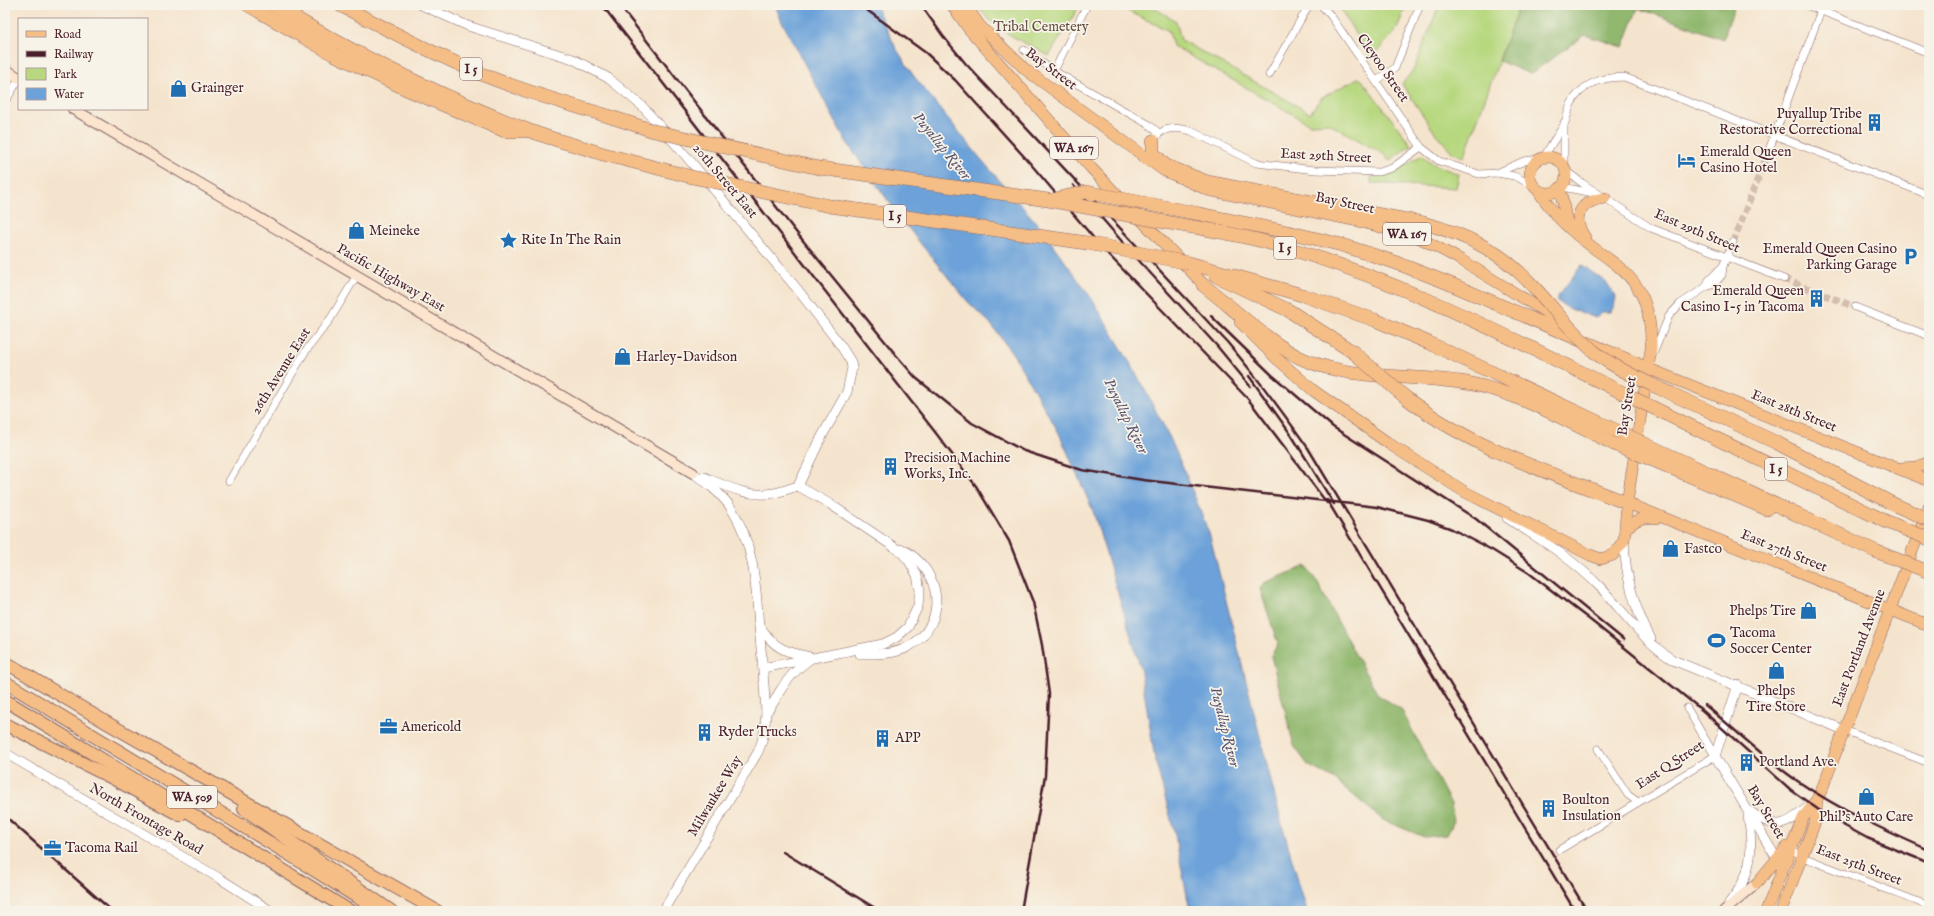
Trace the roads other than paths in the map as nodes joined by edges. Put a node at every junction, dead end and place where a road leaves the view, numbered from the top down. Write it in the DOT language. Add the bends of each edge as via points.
graph roads {
  1 [pos="248,5"];
  2 [pos="274,5"];
  3 [pos="340,5"];
  4 [pos="421,5"];
  5 [pos="952,5"];
  6 [pos="965,5"];
  7 [pos="1087,5"];
  8 [pos="1309,5"];
  9 [pos="1321,5"];
  10 [pos="1420,5"];
  11 [pos="1806,5"];
  12 [pos="1822,8"];
  13 [pos="1024,50"];
  14 [pos="1929,53"];
  15 [pos="5,69"];
  16 [pos="1054,71"];
  17 [pos="1269,75"];
  18 [pos="18,77"];
  19 [pos="18,80"];
  20 [pos="1376,81"];
  21 [pos="5,102"];
  22 [pos="75,110"];
  23 [pos="1564,123"];
  24 [pos="531,131"];
  25 [pos="1774,135"];
  26 [pos="1156,137"];
  27 [pos="1128,146"];
  28 [pos="1422,147"];
  29 [pos="1144,157"];
  30 [pos="1541,158"];
  31 [pos="1766,158"];
  32 [pos="1565,168"];
  33 [pos="1172,169"];
  34 [pos="1497,173"];
  35 [pos="1535,187"];
  36 [pos="1561,188"];
  37 [pos="1929,195"];
  38 [pos="1605,198"];
  39 [pos="1048,200"];
  40 [pos="1570,228"];
  41 [pos="1733,242"];
  42 [pos="1590,244"];
  43 [pos="1726,258"];
  44 [pos="1189,263"];
  45 [pos="357,275"];
  46 [pos="1784,279"];
  47 [pos="1203,285"];
  48 [pos="1855,307"];
  49 [pos="1929,336"];
  50 [pos="1648,369"];
  51 [pos="1654,455"];
  52 [pos="1929,462"];
  53 [pos="1899,469"];
  54 [pos="693,472"];
  55 [pos="1929,481"];
  56 [pos="229,482"];
  57 [pos="798,486"];
  58 [pos="1465,492"];
  59 [pos="1627,503"];
  60 [pos="1929,507"];
  61 [pos="1664,519"];
  62 [pos="1929,520"];
  63 [pos="1624,535"];
  64 [pos="1929,539"];
  65 [pos="895,546"];
  66 [pos="1929,572"];
  67 [pos="1889,609"];
  68 [pos="1927,624"];
  69 [pos="759,625"];
  70 [pos="1655,648"];
  71 [pos="841,654"];
  72 [pos="813,657"];
  73 [pos="5,662"];
  74 [pos="763,668"];
  75 [pos="5,682"];
  76 [pos="1738,685"];
  77 [pos="5,700"];
  78 [pos="1687,708"];
  79 [pos="766,712"];
  80 [pos="5,724"];
  81 [pos="109,724"];
  82 [pos="1844,730"];
  83 [pos="1598,749"];
  84 [pos="5,753"];
  85 [pos="1715,756"];
  86 [pos="1929,763"];
  87 [pos="1817,799"];
  88 [pos="1638,802"];
  89 [pos="1747,808"];
  90 [pos="1795,836"];
  91 [pos="1559,850"];
  92 [pos="1802,857"];
  93 [pos="1780,865"];
  94 [pos="1757,883"];
  95 [pos="322,894"];
  96 [pos="1929,906"];
  97 [pos="271,911"];
  98 [pos="350,911"];
  99 [pos="379,911"];
  100 [pos="391,911"];
  101 [pos="437,911"];
  102 [pos="663,911"];
  103 [pos="1723,911"];
  104 [pos="1766,911"];
  105 [pos="1781,911"];
  1 -- 24 [label="highway" via="333,54 406,89 505,131"];
  2 -- 24 [label="highway, I 5" via="407,77"];
  3 -- 39 [label="highway, I 5, bridge" via="486,76 546,98 654,131 819,168"];
  4 -- 57 [label="street, 20th Street East" via="468,26 573,59 608,78 642,106 681,150 842,346 852,368 848,392 822,436"];
  5 -- 47 [label="main road, WA 167" via="969,29 1092,169"];
  6 -- 27 [label="main road, Bay Street / WA 167" via="980,26 1013,59"];
  7 -- 16 [label="street"];
  8 -- 17 [label="street"];
  9 -- 20 [label="street, Cleyoo Street"];
  10 -- 20 [label="street" via="1395,68"];
  11 -- 12 [label="street"];
  12 -- 14 [label="street"];
  12 -- 25 [label="street"];
  13 -- 16 [label="street"];
  15 -- 18 [label="main road"];
  16 -- 26 [label="street" via="1148,124"];
  19 -- 21 [label="street"];
  20 -- 28 [label="street, Cleyoo Street"];
  22 -- 45 [label="main road, Pacific Highway East"];
  23 -- 25 [label="street" via="1572,102 1581,90 1604,78 1624,77"];
  23 -- 30 [label="street"];
  23 -- 32 [label="street"];
  24 -- 44 [label="highway, I 5, bridge" via="603,154 692,177 830,206 1087,243"];
  25 -- 31 [label="street"];
  25 -- 37 [label="street"];
  26 -- 27 [label="main road" via="1143,147"];
  26 -- 28 [label="street, East 29th Street" via="1174,128 1187,130 1256,163 1315,170 1379,172 1392,168"];
  26 -- 33 [label="highway" via="1152,150 1155,156"];
  27 -- 29 [label="main road, Bay Street / WA 167"];
  28 -- 34 [label="street" via="1439,161 1457,168 1479,174"];
  29 -- 33 [label="highway"];
  29 -- 50 [label="main road, Bay Street / WA 167" via="1181,180 1208,190 1358,221 1418,237 1461,260 1555,318"];
  30 -- 32 [label="main road" via="1555,158"];
  30 -- 34 [label="street" via="1524,161"];
  30 -- 35 [label="main road" via="1531,168 1530,174"];
  32 -- 36 [label="main road" via="1566,177"];
  32 -- 38 [label="street, East 29th Street"];
  33 -- 62 [label="highway, bridge" via="1213,183 1424,223 1467,237 1500,256 1524,277 1586,344 1629,374 1777,442 1893,504"];
  34 -- 35 [label="street" via="1514,176"];
  35 -- 36 [label="main road" via="1547,193"];
  35 -- 40 [label="main road" via="1557,217"];
  36 -- 38 [label="street, East 29th Street" via="1580,190"];
  36 -- 40 [label="main road"];
  38 -- 42 [label="main road" via="1587,203 1579,213 1579,225"];
  38 -- 43 [label="street, East 29th Street" via="1651,228"];
  39 -- 50 [label="highway, bridge" via="1086,192 1299,234 1342,245 1448,283"];
  39 -- 64 [label="highway, I 5, bridge" via="1258,240 1386,283 1490,327 1885,522"];
  40 -- 42 [label="main road"];
  41 -- 43 [label="street"];
  42 -- 50 [label="main road" via="1624,271 1642,295 1651,327"];
  43 -- 46 [label="street, East 29th Street"];
  43 -- 50 [label="street" via="1723,266 1709,280 1706,287 1680,304 1669,316"];
  44 -- 51 [label="highway, I 5, bridge" via="1238,275 1375,320 1615,430"];
  44 -- 59 [label="highway, bridge" via="1305,320 1353,352 1405,396 1453,429 1495,451"];
  45 -- 54 [label="main road, Pacific Highway East"];
  45 -- 56 [label="street, 26th Avenue East" via="331,318 305,352"];
  47 -- 51 [label="highway, bridge" via="1271,339 1303,360 1348,372 1483,386 1523,400 1614,444"];
  47 -- 58 [label="main road" via="1274,357 1314,391 1361,425"];
  48 -- 49 [label="street"];
  50 -- 53 [label="main road, East 28th Street"];
  50 -- 59 [label="main road, Bay Street"];
  51 -- 66 [label="highway, bridge" via="1741,499"];
  52 -- 53 [label="main road" via="1917,467"];
  53 -- 55 [label="main road, East 28th Street"];
  54 -- 57 [label="street" via="731,488 754,494 774,493"];
  54 -- 69 [label="street, Milwaukee Way" via="730,507 745,535 753,568"];
  57 -- 65 [label="street"];
  58 -- 63 [label="main road" via="1601,559 1613,555"];
  58 -- 70 [label="street" via="1541,539 1578,566"];
  59 -- 61 [label="main road, East 27th Street"];
  59 -- 63 [label="main road, Bay Street"];
  60 -- 67 [label="main road, East Portland Avenue"];
  61 -- 63 [label="main road" via="1642,518 1631,523"];
  61 -- 67 [label="main road, East 27th Street"];
  63 -- 70 [label="street, Bay Street" via="1630,587"];
  65 -- 71 [label="street" via="909,561 919,582 918,606 912,620 903,632 890,641"];
  65 -- 71 [label="street" via="916,558 930,575 936,595 931,623 921,637 908,648 888,654"];
  67 -- 68 [label="main road, East 27th Street"];
  67 -- 82 [label="main road, East Portland Avenue"];
  69 -- 72 [label="street" via="767,638 787,652"];
  69 -- 74 [label="street, Milwaukee Way"];
  70 -- 76 [label="street" via="1673,660"];
  71 -- 72 [label="street"];
  72 -- 74 [label="street"];
  72 -- 79 [label="street" via="792,674 772,707"];
  73 -- 81 [label="highway"];
  74 -- 79 [label="street, Milwaukee Way"];
  75 -- 99 [label="highway, WA 509"];
  76 -- 82 [label="street"];
  76 -- 85 [label="street, East Q Street"];
  77 -- 95 [label="highway, WA 509"];
  78 -- 85 [label="street, Bay Street"];
  79 -- 102 [label="street, Milwaukee Way" via="764,734 758,752"];
  80 -- 95 [label="highway" via="116,780"];
  81 -- 100 [label="highway" via="243,808"];
  81 -- 101 [label="highway"];
  82 -- 86 [label="street"];
  82 -- 87 [label="main road, East Portland Avenue"];
  83 -- 88 [label="street" via="1628,795"];
  84 -- 97 [label="street, North Frontage Road"];
  85 -- 88 [label="street, East Q Street"];
  85 -- 89 [label="street, Bay Street"];
  87 -- 89 [label="street" via="1790,821 1779,825 1764,821"];
  87 -- 90 [label="main road, East Portland Avenue" via="1803,818"];
  87 -- 92 [label="main road, East Portland Avenue" via="1815,822"];
  88 -- 91 [label="street, East Q Street"];
  89 -- 93 [label="street, Bay Street"];
  89 -- 103 [label="street" via="1750,865 1741,887"];
  90 -- 92 [label="street" via="1794,850"];
  90 -- 93 [label="main road, East Portland Avenue"];
  92 -- 96 [label="street, East 25th Street"];
  92 -- 105 [label="main road, East Portland Avenue"];
  93 -- 94 [label="main road"];
  93 -- 104 [label="main road"];
  94 -- 103 [label="main road"];
  95 -- 98 [label="highway, WA 509"];
}
